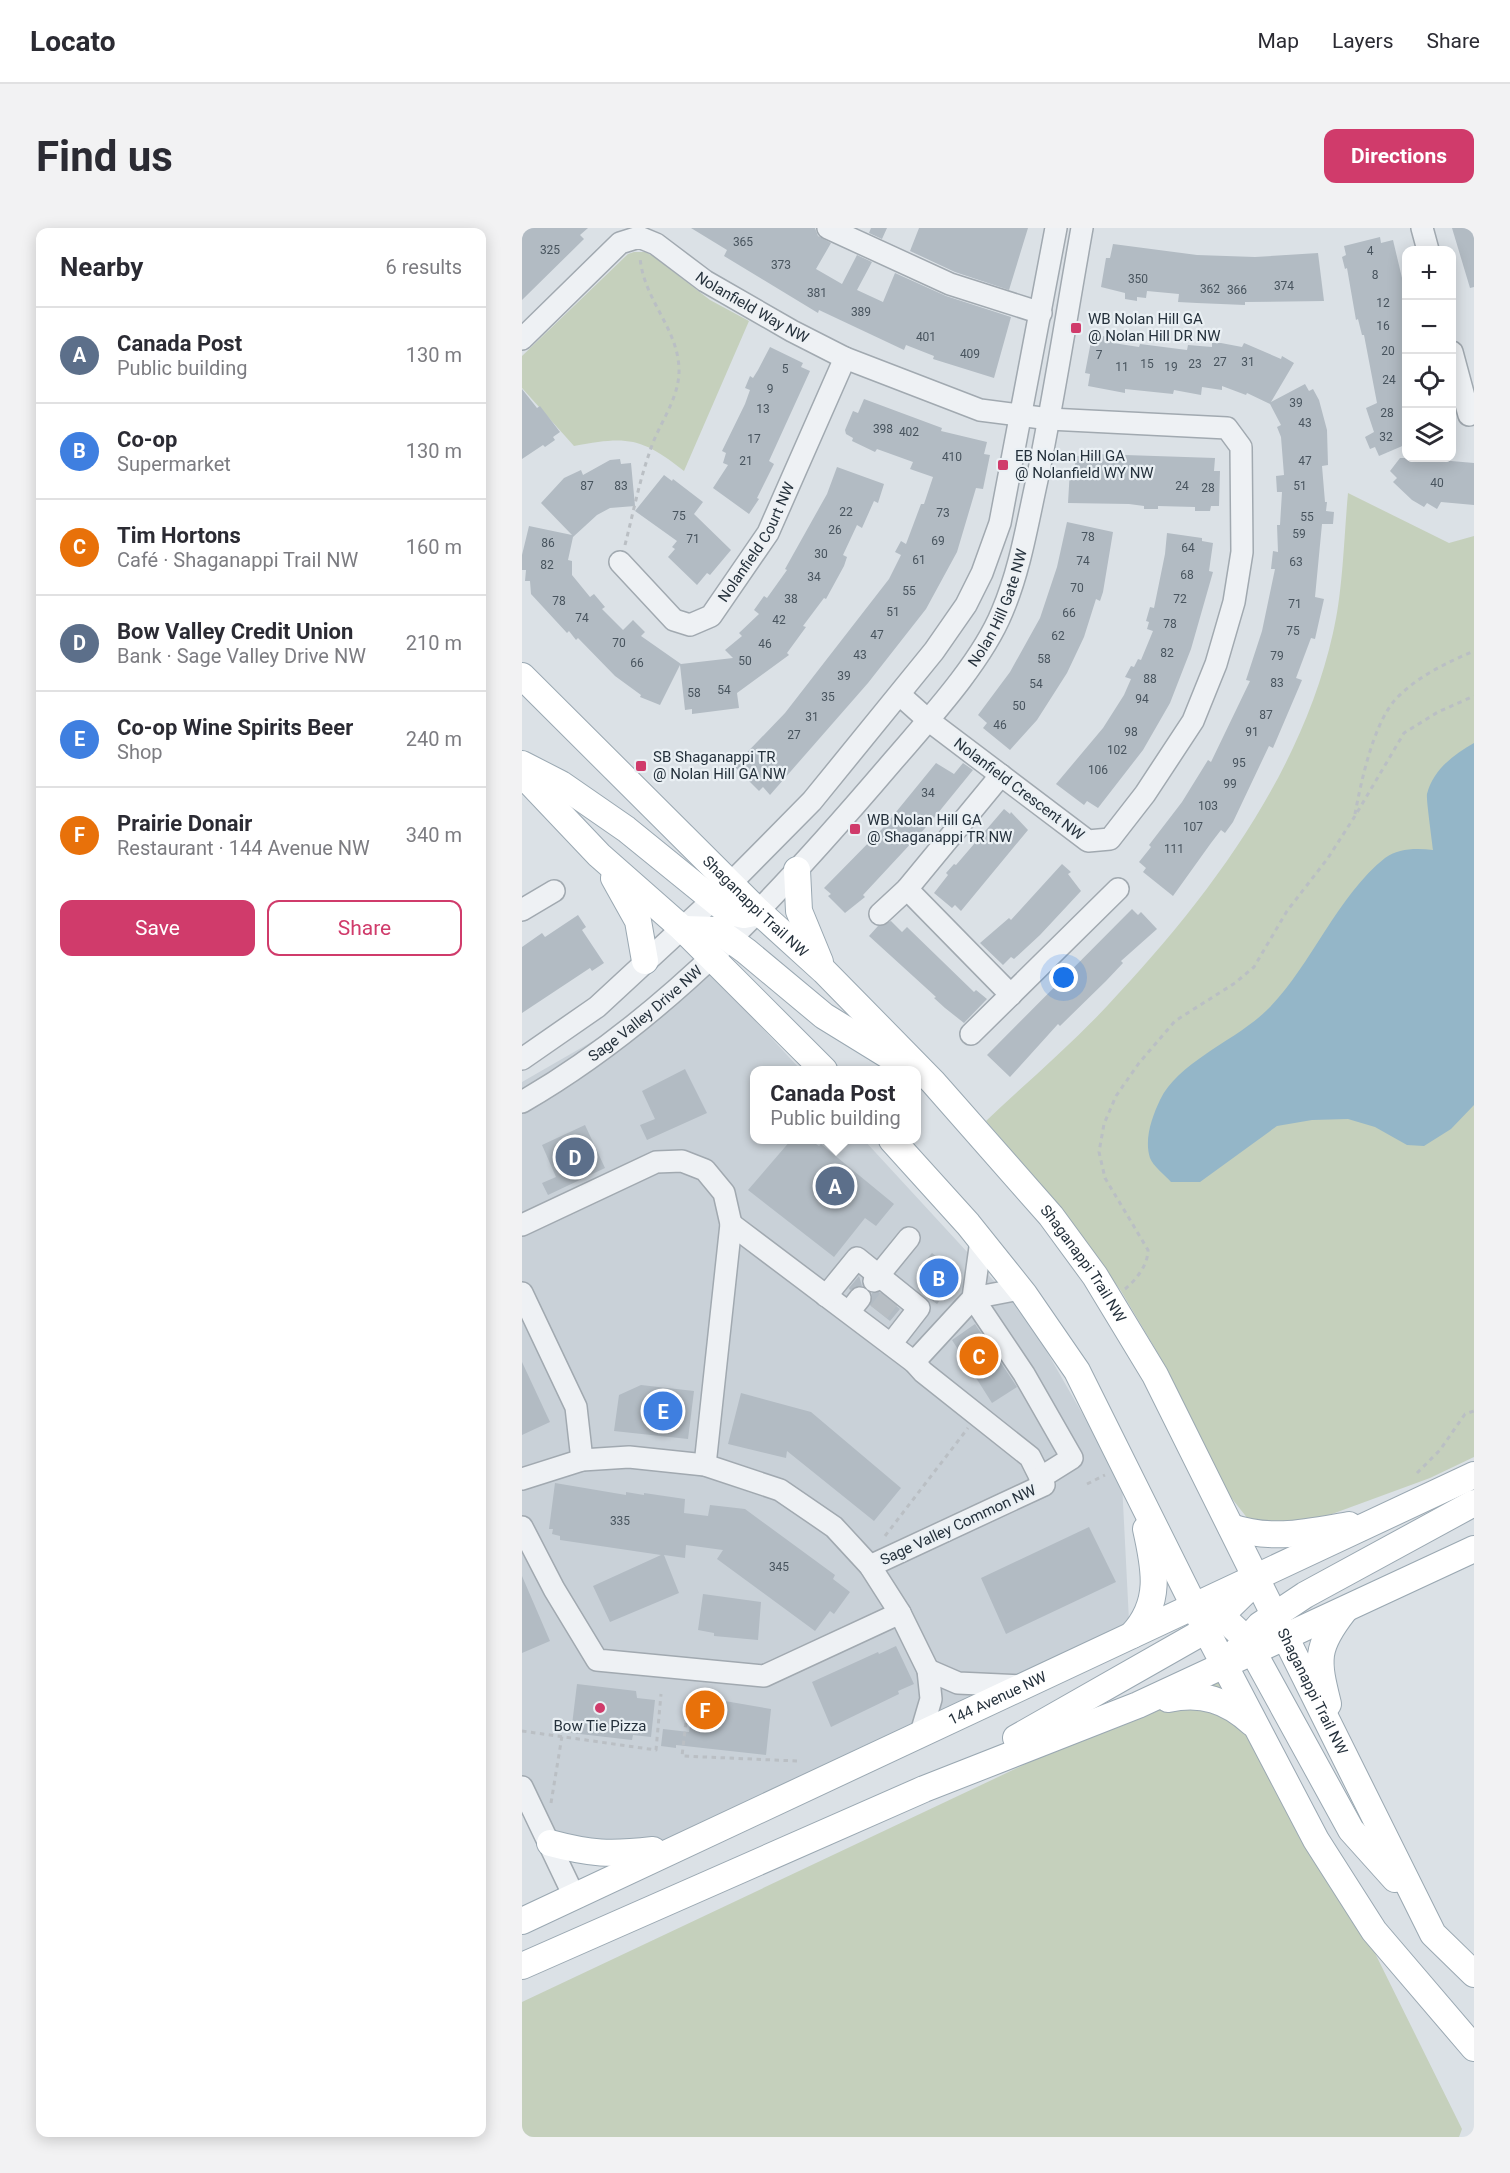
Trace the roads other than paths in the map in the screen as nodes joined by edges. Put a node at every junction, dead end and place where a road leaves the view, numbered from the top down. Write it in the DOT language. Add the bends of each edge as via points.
graph roads {
  1 [pos="828,228"];
  2 [pos="1056,228"];
  3 [pos="1082,228"];
  4 [pos="1422,228"];
  5 [pos="1427,246"];
  6 [pos="1041,313"];
  7 [pos="522,339"];
  8 [pos="1453,354"];
  9 [pos="845,357"];
  10 [pos="1021,415"];
  11 [pos="1469,415"];
  12 [pos="1049,419"];
  13 [pos="620,562"];
  14 [pos="522,676"];
  15 [pos="900,695"];
  16 [pos="928,720"];
  17 [pos="522,764"];
  18 [pos="522,774"];
  19 [pos="1000,775"];
  20 [pos="599,855"];
  21 [pos="797,870"];
  22 [pos="907,889"];
  23 [pos="1118,889"];
  24 [pos="554,891"];
  25 [pos="721,892"];
  26 [pos="522,910"];
  27 [pos="759,912"];
  28 [pos="880,914"];
  29 [pos="683,929"];
  30 [pos="732,940"];
  31 [pos="712,959"];
  32 [pos="645,961"];
  33 [pos="824,971"];
  34 [pos="1011,995"];
  35 [pos="971,1034"];
  36 [pos="522,1059"];
  37 [pos="819,1066"];
  38 [pos="905,1066"];
  39 [pos="912,1066"];
  40 [pos="921,1076"];
  41 [pos="522,1102"];
  42 [pos="896,1144"];
  43 [pos="731,1224"];
  44 [pos="522,1225"];
  45 [pos="909,1238"];
  46 [pos="981,1240"];
  47 [pos="1020,1289"];
  48 [pos="865,1292"];
  49 [pos="522,1293"];
  50 [pos="826,1296"];
  51 [pos="973,1298"];
  52 [pos="883,1306"];
  53 [pos="891,1344"];
  54 [pos="914,1362"];
  55 [pos="582,1460"];
  56 [pos="705,1465"];
  57 [pos="1119,1475"];
  58 [pos="1474,1475"];
  59 [pos="1040,1478"];
  60 [pos="522,1479"];
  61 [pos="1474,1503"];
  62 [pos="1378,1520"];
  63 [pos="522,1527"];
  64 [pos="1231,1527"];
  65 [pos="1474,1549"];
  66 [pos="870,1566"];
  67 [pos="1256,1580"];
  68 [pos="1195,1606"];
  69 [pos="1345,1609"];
  70 [pos="900,1614"];
  71 [pos="1214,1624"];
  72 [pos="1279,1626"];
  73 [pos="1131,1635"];
  74 [pos="1250,1646"];
  75 [pos="1226,1666"];
  76 [pos="928,1670"];
  77 [pos="1025,1686"];
  78 [pos="1138,1705"];
  79 [pos="1257,1727"];
  80 [pos="921,1733"];
  81 [pos="1339,1745"];
  82 [pos="522,1787"];
  83 [pos="924,1790"];
  84 [pos="548,1839"];
  85 [pos="677,1847"];
  86 [pos="574,1896"];
  87 [pos="1416,1902"];
  88 [pos="522,1921"];
  89 [pos="522,1966"];
  90 [pos="1474,1974"];
  91 [pos="1474,2048"];
  1 -- 6 [label="street" via="950,284"];
  2 -- 6 [label="street, Nolan Hill Gate NW"];
  3 -- 12 [label="street, Nolan Hill Gate NW"];
  4 -- 5 [label="street"];
  6 -- 10 [label="street, Nolan Hill Gate NW"];
  7 -- 9 [label="street, Nolanfield Way NW" via="620,243 639,237 656,244 749,308"];
  8 -- 11 [label="street"];
  9 -- 10 [label="street, Nolanfield Way NW" via="980,410"];
  9 -- 13 [label="street, Nolanfield Court NW" via="768,533 711,616 690,625 674,620"];
  10 -- 12 [label="street, Nolanfield Crescent NW"];
  10 -- 15 [label="street, Nolan Hill Gate NW" via="1000,523 982,573 966,605"];
  12 -- 16 [label="street, Nolan Hill Gate NW" via="1020,562 1002,614 970,667"];
  12 -- 19 [label="street, Nolanfield Crescent NW" via="1227,428 1241,447 1242,552 1234,602 1193,721 1110,839 1088,841"];
  14 -- 25 [label="main road, Shaganappi Trail NW"];
  15 -- 16 [label="street, Nolanfield Crescent NW"];
  15 -- 25 [label="street, Nolan Hill Gate NW" via="812,801"];
  16 -- 19 [label="street, Nolanfield Crescent NW"];
  16 -- 21 [label="street, Nolan Hill Gate NW"];
  17 -- 25 [label="main road" via="561,784"];
  18 -- 20 [label="main road"];
  19 -- 22 [label="street"];
  20 -- 29 [label="main road"];
  20 -- 32 [label="main road" via="638,921"];
  21 -- 27 [label="street, Nolan Hill Gate NW"];
  21 -- 33 [label="main road" via="799,911"];
  22 -- 28 [label="street"];
  22 -- 34 [label="street"];
  23 -- 34 [label="street"];
  24 -- 26 [label="street"];
  25 -- 27 [label="main road" via="727,911 744,915"];
  25 -- 29 [label="street"];
  27 -- 30 [label="street, Sage Valley Drive NW"];
  27 -- 33 [label="main road, Shaganappi Trail NW"];
  29 -- 30 [label="main road" via="704,927"];
  29 -- 31 [label="main road"];
  29 -- 32 [label="street"];
  30 -- 31 [label="street, Sage Valley Drive NW"];
  30 -- 38 [label="main road" via="824,1016"];
  31 -- 37 [label="main road"];
  31 -- 41 [label="street, Sage Valley Drive NW" via="629,1029"];
  32 -- 36 [label="street" via="597,1007"];
  33 -- 39 [label="main road, Shaganappi Trail NW"];
  34 -- 35 [label="street"];
  40 -- 64 [label="main road, Shaganappi Trail NW" via="1051,1216 1109,1300 1155,1375"];
  42 -- 46 [label="main road"];
  43 -- 44 [label="street" via="724,1193 705,1170 682,1161 656,1162"];
  43 -- 50 [label="street, Sage Valley Common NW"];
  43 -- 56 [label="street"];
  45 -- 48 [label="street"];
  46 -- 47 [label="main road"];
  46 -- 51 [label="street"];
  47 -- 51 [label="street"];
  47 -- 57 [label="main road" via="1077,1371"];
  48 -- 50 [label="street, Sage Valley Common NW"];
  48 -- 50 [label="street" via="857,1258"];
  48 -- 52 [label="street, Sage Valley Common NW"];
  48 -- 52 [label="street"];
  49 -- 55 [label="street" via="576,1407"];
  51 -- 54 [label="street"];
  51 -- 59 [label="street" via="1024,1374 1072,1458"];
  52 -- 53 [label="street, Sage Valley Common NW"];
  52 -- 53 [label="street" via="919,1308"];
  53 -- 54 [label="street, Sage Valley Common NW"];
  54 -- 59 [label="street, Sage Valley Common NW" via="1029,1456"];
  55 -- 56 [label="street, Sage Valley Common NW" via="629,1457"];
  55 -- 60 [label="street, Sage Valley Common NW"];
  56 -- 66 [label="street, Sage Valley Common NW" via="780,1490 834,1527"];
  57 -- 68 [label="main road"];
  57 -- 73 [label="main road" via="1145,1522 1156,1577 1146,1617"];
  58 -- 62 [label="main road, 144 Avenue NW"];
  59 -- 66 [label="street, Sage Valley Common NW" via="1044,1485"];
  61 -- 72 [label="main road" via="1305,1595"];
  62 -- 64 [label="main road" via="1277,1536"];
  62 -- 67 [label="main road, 144 Avenue NW"];
  63 -- 70 [label="street" via="597,1660 764,1676"];
  64 -- 67 [label="main road, Shaganappi Trail NW"];
  65 -- 69 [label="main road"];
  66 -- 70 [label="street, Sage Valley Common NW"];
  67 -- 68 [label="main road, 144 Avenue NW"];
  67 -- 71 [label="main road"];
  67 -- 72 [label="main road, Shaganappi Trail NW"];
  68 -- 71 [label="main road"];
  68 -- 73 [label="main road, 144 Avenue NW"];
  69 -- 72 [label="main road"];
  69 -- 81 [label="main road" via="1324,1639 1320,1656"];
  70 -- 76 [label="street, Sage Valley Common NW"];
  71 -- 74 [label="main road"];
  71 -- 75 [label="main road"];
  71 -- 83 [label="main road"];
  72 -- 74 [label="main road"];
  72 -- 81 [label="main road, Shaganappi Trail NW"];
  73 -- 77 [label="main road, 144 Avenue NW"];
  74 -- 75 [label="main road"];
  74 -- 87 [label="main road" via="1351,1830"];
  75 -- 78 [label="main road"];
  75 -- 79 [label="main road"];
  76 -- 77 [label="street" via="958,1683"];
  76 -- 80 [label="street, Sage Valley Common NW" via="931,1699"];
  77 -- 80 [label="main road, 144 Avenue NW"];
  78 -- 79 [label="main road" via="1190,1695 1204,1697 1236,1708"];
  78 -- 83 [label="main road"];
  79 -- 91 [label="main road" via="1316,1840 1374,1931"];
  80 -- 85 [label="main road, 144 Avenue NW"];
  81 -- 87 [label="main road, Shaganappi Trail NW"];
  82 -- 84 [label="street"];
  83 -- 89 [label="main road"];
  84 -- 85 [label="main road" via="589,1854"];
  84 -- 86 [label="street"];
  85 -- 86 [label="main road, 144 Avenue NW"];
  86 -- 88 [label="main road, 144 Avenue NW"];
  87 -- 90 [label="main road, Shaganappi Trail NW" via="1433,1934"];
}
